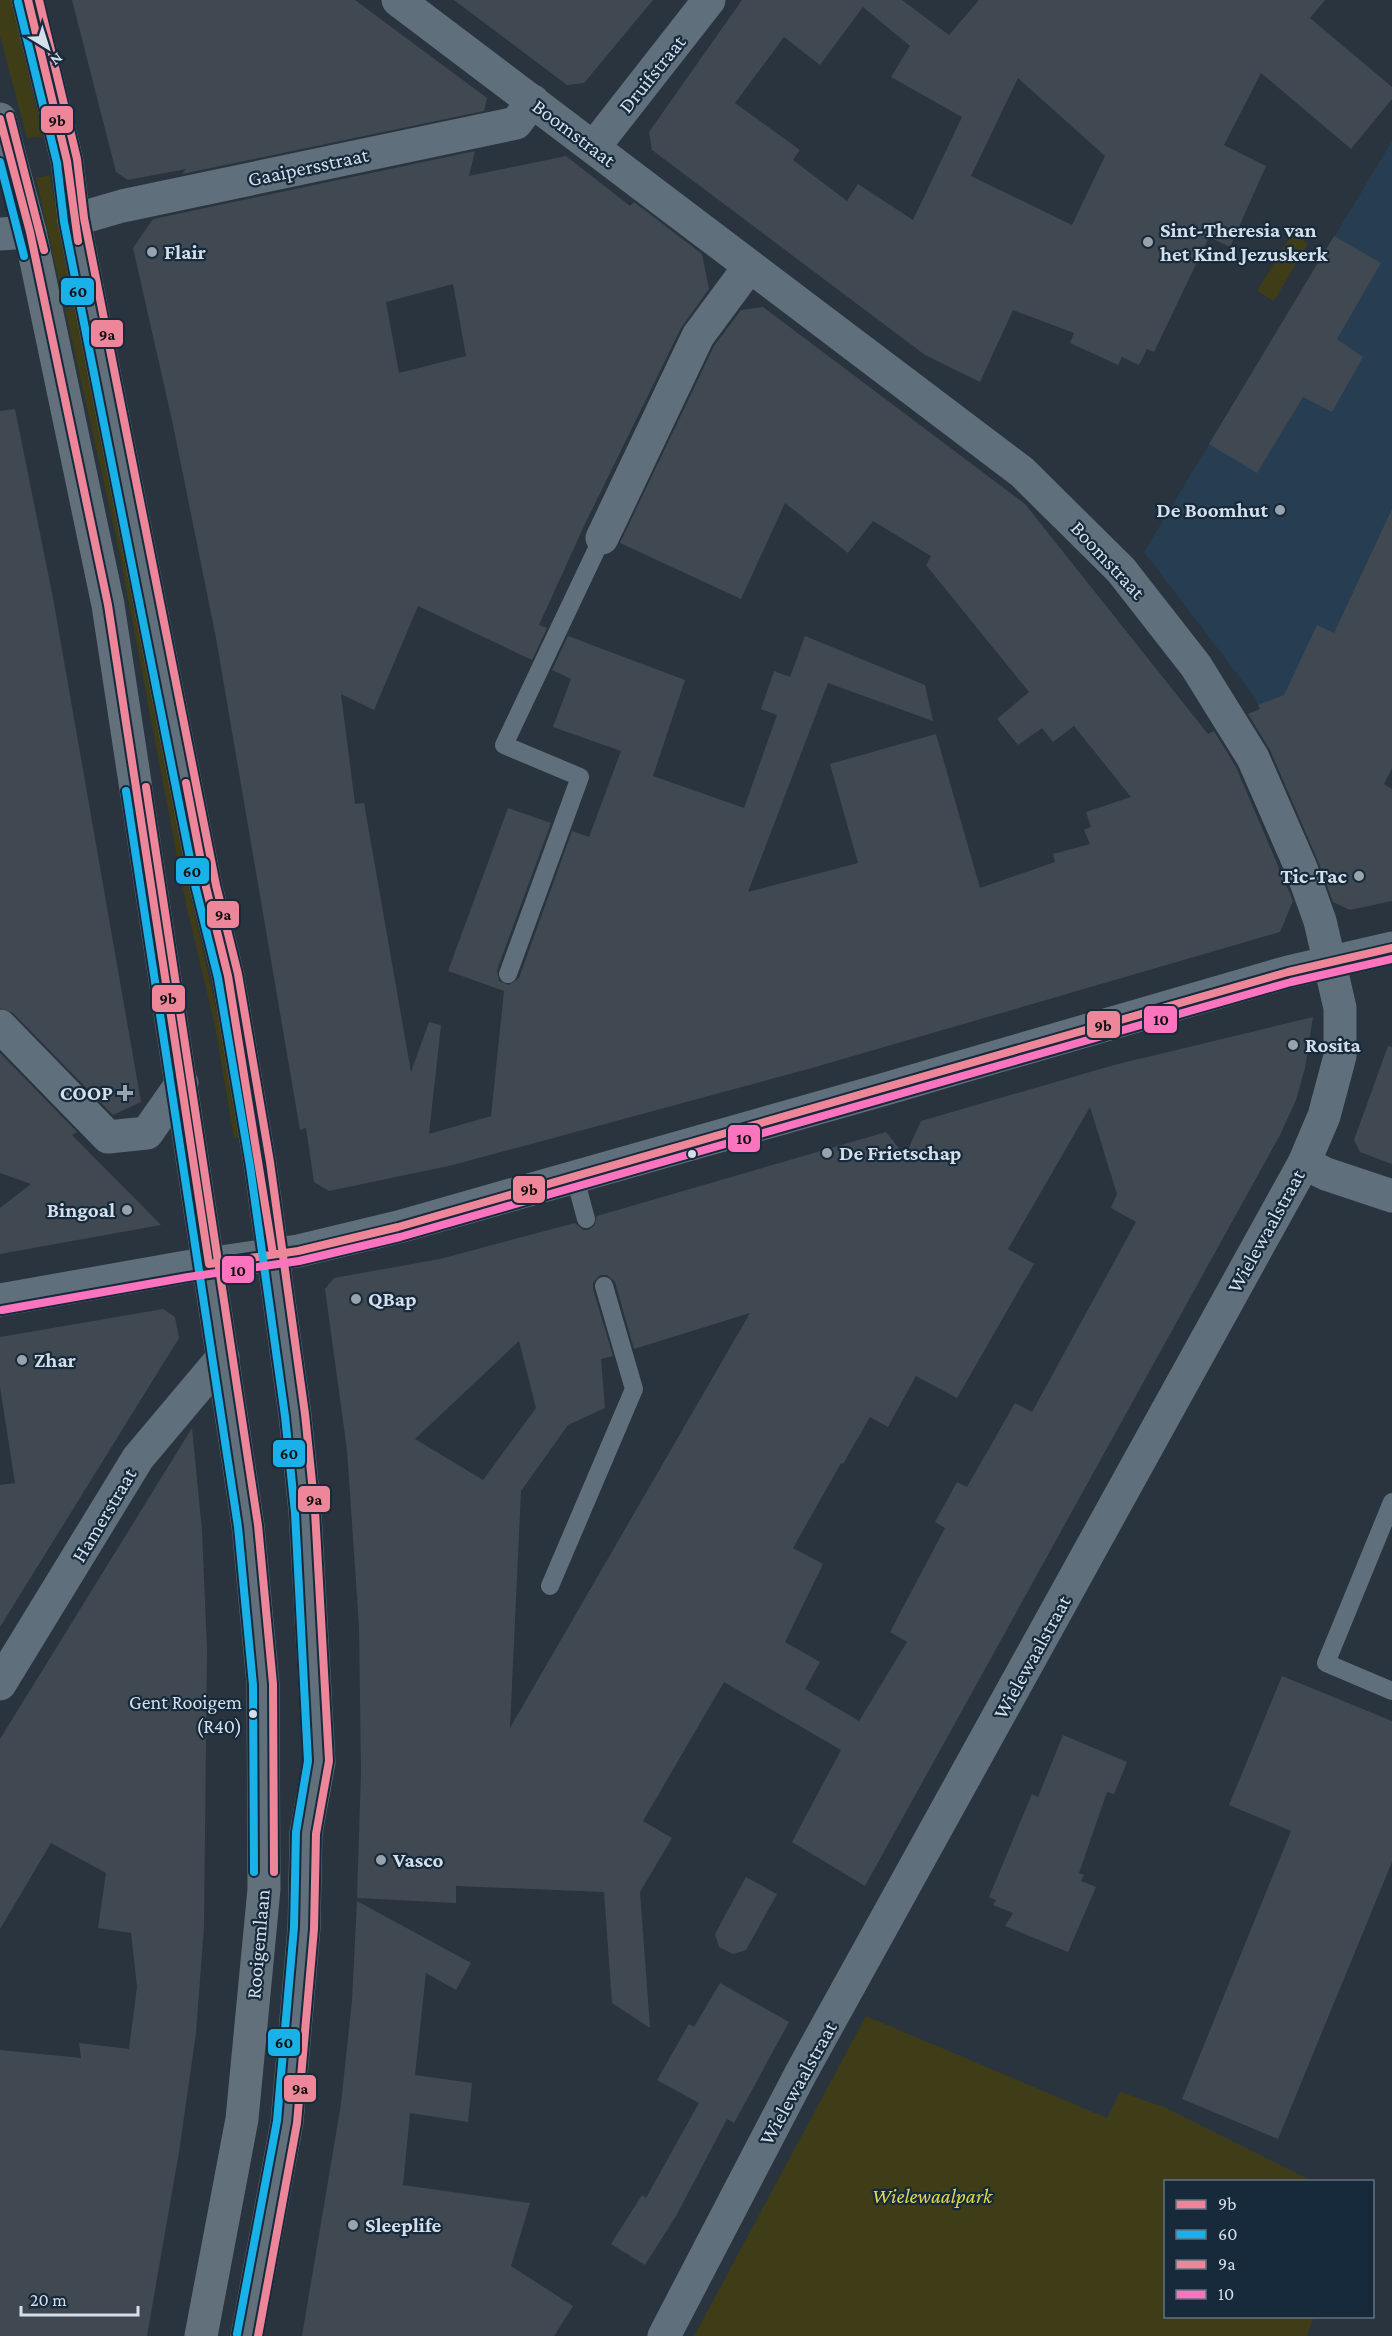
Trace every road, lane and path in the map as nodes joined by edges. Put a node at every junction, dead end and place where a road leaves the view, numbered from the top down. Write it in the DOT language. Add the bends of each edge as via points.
graph roads {
  1 [pos="28,0"];
  2 [pos="398,0"];
  3 [pos="709,0"];
  4 [pos="533,101"];
  5 [pos="0,119"];
  6 [pos="594,147"];
  7 [pos="74,220"];
  8 [pos="15,233"];
  9 [pos="748,267"];
  10 [pos="602,538"];
  11 [pos="1392,948"];
  12 [pos="1329,962"];
  13 [pos="508,974"];
  14 [pos="0,1026"];
  15 [pos="182,1083"];
  16 [pos="1304,1163"];
  17 [pos="575,1178"];
  18 [pos="1392,1196"];
  19 [pos="586,1220"];
  20 [pos="273,1254"];
  21 [pos="209,1264"];
  22 [pos="604,1286"];
  23 [pos="0,1300"];
  24 [pos="223,1357"];
  25 [pos="1392,1502"];
  26 [pos="550,1586"];
  27 [pos="0,1684"];
  28 [pos="1392,1691"];
  29 [pos="201,2336"];
  30 [pos="247,2336"];
  31 [pos="664,2336"];
  1 -- 7 [label="main road, Rooigemlaan" via="67,161"];
  2 -- 4 [label="street, Boomstraat"];
  3 -- 6 [label="street, Druifstraat"];
  4 -- 6 [label="street, Boomstraat"];
  4 -- 7 [label="street, Gaaipersstraat" via="516,123 122,206"];
  5 -- 8 [label="main road, Rooigemlaan"];
  6 -- 9 [label="street, Boomstraat"];
  7 -- 20 [label="main road, Rooigemlaan" via="204,875 228,976"];
  8 -- 15 [label="main road, Rooigemlaan" via="108,605"];
  9 -- 10 [label="street" via="698,336"];
  9 -- 12 [label="street, Boomstraat" via="1022,472 1121,570 1196,666 1253,758 1301,868 1320,921"];
  10 -- 13 [label="lane" via="504,746 580,777"];
  11 -- 12 [label="street"];
  12 -- 16 [label="street, Wielewaalstraat" via="1340,1008 1340,1056 1324,1116"];
  12 -- 17 [label="street"];
  14 -- 15 [label="street" via="108,1137 147,1133"];
  15 -- 21 [label="main road, Rooigemlaan"];
  16 -- 18 [label="street"];
  16 -- 31 [label="street, Wielewaalstraat" via="801,2073"];
  17 -- 19 [label="lane"];
  17 -- 20 [label="street" via="389,1229"];
  20 -- 21 [label="street"];
  20 -- 30 [label="main road, Rooigemlaan" via="301,1472 319,1762 306,1833 304,1928 287,2122"];
  21 -- 23 [label="street"];
  21 -- 24 [label="main road, Rooigemlaan"];
  22 -- 26 [label="lane" via="634,1389"];
  24 -- 27 [label="street, Hamerstraat" via="138,1458"];
  24 -- 29 [label="main road, Rooigemlaan" via="248,1526 263,1684 264,1889 242,2119"];
  25 -- 28 [label="lane" via="1326,1664"];
}
